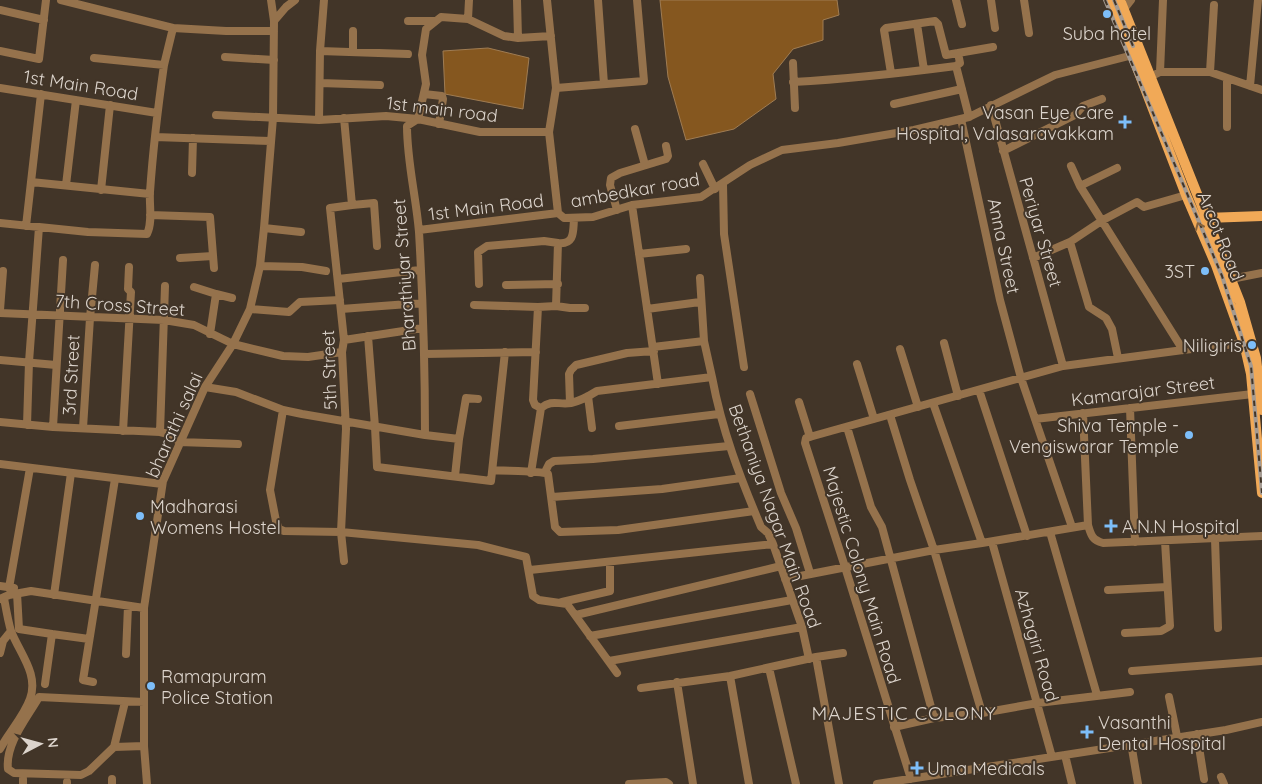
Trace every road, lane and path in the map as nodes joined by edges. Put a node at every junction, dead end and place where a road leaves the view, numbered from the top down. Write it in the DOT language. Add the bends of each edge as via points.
graph roads {
  1 [pos="46,0"];
  2 [pos="61,0"];
  3 [pos="271,0"];
  4 [pos="295,0"];
  5 [pos="324,0"];
  6 [pos="468,0"];
  7 [pos="517,0"];
  8 [pos="547,0"];
  9 [pos="598,0"];
  10 [pos="637,0"];
  11 [pos="956,0"];
  12 [pos="991,0"];
  13 [pos="1024,0"];
  14 [pos="1111,0"];
  15 [pos="1131,0"];
  16 [pos="1163,0"];
  17 [pos="1258,0"];
  18 [pos="1122,4"];
  19 [pos="1214,4"];
  20 [pos="0,10"];
  21 [pos="468,19"];
  22 [pos="44,20"];
  23 [pos="274,21"];
  24 [pos="408,21"];
  25 [pos="435,21"];
  26 [pos="916,24"];
  27 [pos="962,24"];
  28 [pos="173,28"];
  29 [pos="995,28"];
  30 [pos="353,30"];
  31 [pos="274,31"];
  32 [pos="1029,33"];
  33 [pos="551,36"];
  34 [pos="518,38"];
  35 [pos="993,47"];
  36 [pos="320,51"];
  37 [pos="0,52"];
  38 [pos="353,52"];
  39 [pos="958,53"];
  40 [pos="408,54"];
  41 [pos="1133,55"];
  42 [pos="225,57"];
  43 [pos="94,58"];
  44 [pos="274,60"];
  45 [pos="793,63"];
  46 [pos="164,65"];
  47 [pos="956,66"];
  48 [pos="924,70"];
  49 [pos="1210,72"];
  50 [pos="891,73"];
  51 [pos="1151,77"];
  52 [pos="1227,78"];
  53 [pos="793,82"];
  54 [pos="320,83"];
  55 [pos="604,84"];
  56 [pos="380,85"];
  57 [pos="1250,86"];
  58 [pos="0,88"];
  59 [pos="556,88"];
  60 [pos="962,89"];
  61 [pos="1262,90"];
  62 [pos="41,94"];
  63 [pos="424,94"];
  64 [pos="1102,99"];
  65 [pos="76,100"];
  66 [pos="894,104"];
  67 [pos="110,105"];
  68 [pos="991,105"];
  69 [pos="795,108"];
  70 [pos="157,113"];
  71 [pos="216,115"];
  72 [pos="272,118"];
  73 [pos="344,118"];
  74 [pos="965,118"];
  75 [pos="418,119"];
  76 [pos="319,120"];
  77 [pos="439,124"];
  78 [pos="1227,126"];
  79 [pos="635,129"];
  80 [pos="549,132"];
  81 [pos="155,137"];
  82 [pos="193,138"];
  83 [pos="270,141"];
  84 [pos="666,146"];
  85 [pos="1003,151"];
  86 [pos="703,164"];
  87 [pos="645,165"];
  88 [pos="1180,165"];
  89 [pos="1071,166"];
  90 [pos="1117,168"];
  91 [pos="192,173"];
  92 [pos="31,182"];
  93 [pos="723,184"];
  94 [pos="66,186"];
  95 [pos="1080,186"];
  96 [pos="715,189"];
  97 [pos="100,190"];
  98 [pos="150,194"];
  99 [pos="1186,195"];
  100 [pos="352,205"];
  101 [pos="632,205"];
  102 [pos="617,210"];
  103 [pos="558,213"];
  104 [pos="150,215"];
  105 [pos="1262,216"];
  106 [pos="1206,218"];
  107 [pos="574,219"];
  108 [pos="1102,220"];
  109 [pos="0,223"];
  110 [pos="26,226"];
  111 [pos="39,227"];
  112 [pos="264,228"];
  113 [pos="419,230"];
  114 [pos="301,232"];
  115 [pos="1070,242"];
  116 [pos="558,243"];
  117 [pos="377,246"];
  118 [pos="686,249"];
  119 [pos="639,254"];
  120 [pos="213,256"];
  121 [pos="180,258"];
  122 [pos="1033,258"];
  123 [pos="63,260"];
  124 [pos="95,265"];
  125 [pos="260,266"];
  126 [pos="129,268"];
  127 [pos="214,268"];
  128 [pos="420,270"];
  129 [pos="4,271"];
  130 [pos="326,271"];
  131 [pos="1262,273"];
  132 [pos="700,278"];
  133 [pos="338,279"];
  134 [pos="1227,280"];
  135 [pos="479,284"];
  136 [pos="558,284"];
  137 [pos="506,285"];
  138 [pos="165,286"];
  139 [pos="194,288"];
  140 [pos="216,294"];
  141 [pos="232,298"];
  142 [pos="340,300"];
  143 [pos="700,302"];
  144 [pos="422,303"];
  145 [pos="474,305"];
  146 [pos="556,306"];
  147 [pos="538,307"];
  148 [pos="585,308"];
  149 [pos="250,309"];
  150 [pos="341,309"];
  151 [pos="647,309"];
  152 [pos="0,311"];
  153 [pos="32,315"];
  154 [pos="59,316"];
  155 [pos="90,318"];
  156 [pos="130,319"];
  157 [pos="164,320"];
  158 [pos="423,328"];
  159 [pos="210,334"];
  160 [pos="368,336"];
  161 [pos="344,340"];
  162 [pos="704,340"];
  163 [pos="944,343"];
  164 [pos="1244,343"];
  165 [pos="233,344"];
  166 [pos="653,349"];
  167 [pos="900,350"];
  168 [pos="1183,350"];
  169 [pos="342,352"];
  170 [pos="505,352"];
  171 [pos="536,352"];
  172 [pos="425,354"];
  173 [pos="1118,358"];
  174 [pos="1259,358"];
  175 [pos="0,360"];
  176 [pos="29,362"];
  177 [pos="56,364"];
  178 [pos="856,364"];
  179 [pos="1063,366"];
  180 [pos="744,367"];
  181 [pos="712,377"];
  182 [pos="1021,378"];
  183 [pos="658,384"];
  184 [pos="205,387"];
  185 [pos="979,390"];
  186 [pos="750,394"];
  187 [pos="1253,394"];
  188 [pos="588,396"];
  189 [pos="958,396"];
  190 [pos="478,400"];
  191 [pos="799,402"];
  192 [pos="570,403"];
  193 [pos="933,403"];
  194 [pos="918,407"];
  195 [pos="540,408"];
  196 [pos="1130,408"];
  197 [pos="283,410"];
  198 [pos="1262,410"];
  199 [pos="1083,413"];
  200 [pos="719,414"];
  201 [pos="890,415"];
  202 [pos="874,419"];
  203 [pos="1035,419"];
  204 [pos="346,421"];
  205 [pos="0,422"];
  206 [pos="27,425"];
  207 [pos="53,426"];
  208 [pos="619,426"];
  209 [pos="376,427"];
  210 [pos="847,427"];
  211 [pos="83,428"];
  212 [pos="592,428"];
  213 [pos="123,431"];
  214 [pos="160,432"];
  215 [pos="425,435"];
  216 [pos="809,437"];
  217 [pos="458,439"];
  218 [pos="179,442"];
  219 [pos="238,444"];
  220 [pos="729,446"];
  221 [pos="0,464"];
  222 [pos="30,468"];
  223 [pos="493,470"];
  224 [pos="545,472"];
  225 [pos="71,473"];
  226 [pos="532,473"];
  227 [pos="455,476"];
  228 [pos="115,478"];
  229 [pos="741,478"];
  230 [pos="1261,480"];
  231 [pos="162,484"];
  232 [pos="1262,493"];
  233 [pos="552,497"];
  234 [pos="754,511"];
  235 [pos="1088,525"];
  236 [pos="1072,527"];
  237 [pos="341,532"];
  238 [pos="1050,532"];
  239 [pos="1027,536"];
  240 [pos="1262,536"];
  241 [pos="1215,539"];
  242 [pos="1165,541"];
  243 [pos="992,542"];
  244 [pos="1135,542"];
  245 [pos="773,544"];
  246 [pos="982,544"];
  247 [pos="934,550"];
  248 [pos="890,558"];
  249 [pos="344,561"];
  250 [pos="610,562"];
  251 [pos="781,566"];
  252 [pos="846,567"];
  253 [pos="530,570"];
  254 [pos="810,573"];
  255 [pos="785,578"];
  256 [pos="0,586"];
  257 [pos="1167,587"];
  258 [pos="9,588"];
  259 [pos="1108,590"];
  260 [pos="31,591"];
  261 [pos="17,593"];
  262 [pos="54,595"];
  263 [pos="2,598"];
  264 [pos="792,600"];
  265 [pos="95,601"];
  266 [pos="562,602"];
  267 [pos="128,606"];
  268 [pos="144,608"];
  269 [pos="576,615"];
  270 [pos="802,627"];
  271 [pos="1218,628"];
  272 [pos="11,631"];
  273 [pos="1125,633"];
  274 [pos="52,634"];
  275 [pos="590,636"];
  276 [pos="89,639"];
  277 [pos="0,653"];
  278 [pos="843,653"];
  279 [pos="126,654"];
  280 [pos="812,658"];
  281 [pos="609,661"];
  282 [pos="1262,661"];
  283 [pos="769,668"];
  284 [pos="1132,671"];
  285 [pos="617,673"];
  286 [pos="730,676"];
  287 [pos="93,682"];
  288 [pos="677,682"];
  289 [pos="45,684"];
  290 [pos="641,688"];
  291 [pos="1130,692"];
  292 [pos="1097,695"];
  293 [pos="1169,698"];
  294 [pos="125,702"];
  295 [pos="144,702"];
  296 [pos="1038,703"];
  297 [pos="982,713"];
  298 [pos="934,718"];
  299 [pos="1262,722"];
  300 [pos="894,726"];
  301 [pos="1197,734"];
  302 [pos="1177,736"];
  303 [pos="1131,743"];
  304 [pos="1,745"];
  305 [pos="144,746"];
  306 [pos="114,748"];
  307 [pos="1065,755"];
  308 [pos="1052,757"];
  309 [pos="911,779"];
  310 [pos="1204,779"];
  311 [pos="924,780"];
  312 [pos="147,784"];
  313 [pos="629,784"];
  314 [pos="669,784"];
  315 [pos="694,784"];
  316 [pos="749,784"];
  317 [pos="796,784"];
  318 [pos="839,784"];
  319 [pos="877,784"];
  320 [pos="1072,784"];
  321 [pos="1138,784"];
  1 -- 22 [label="street"];
  2 -- 28 [label="street"];
  3 -- 23 [label="street, bharathi salai"];
  4 -- 23 [label="street"];
  5 -- 36 [label="street"];
  6 -- 21 [label="street"];
  7 -- 34 [label="street"];
  8 -- 33 [label="street, ambedkar road"];
  9 -- 55 [label="street"];
  10 -- 55 [label="street" via="644,81"];
  11 -- 27 [label="street"];
  12 -- 29 [label="street"];
  13 -- 32 [label="street"];
  14 -- 41 [label="main road, Arcot Road"];
  15 -- 18 [label="street"];
  16 -- 51 [label="street"];
  17 -- 57 [label="street"];
  18 -- 51 [label="main road, Arcot Road"];
  19 -- 49 [label="street"];
  20 -- 22 [label="street"];
  21 -- 25 [label="street" via="441,17"];
  21 -- 34 [label="street" via="504,36"];
  22 -- 37 [label="street" via="40,59"];
  23 -- 31 [label="street, bharathi salai"];
  24 -- 25 [label="street"];
  25 -- 63 [label="street" via="426,29 422,55 426,84"];
  26 -- 39 [label="street" via="937,22 946,54"];
  26 -- 48 [label="street"];
  26 -- 50 [label="street" via="884,28"];
  28 -- 31 [label="street"];
  28 -- 46 [label="street"];
  30 -- 38 [label="street"];
  31 -- 44 [label="street, bharathi salai"];
  33 -- 34 [label="street"];
  33 -- 59 [label="street, ambedkar road"];
  35 -- 39 [label="street"];
  36 -- 38 [label="street"];
  36 -- 54 [label="street"];
  38 -- 40 [label="street"];
  39 -- 47 [label="street" via="960,63"];
  41 -- 51 [label="main road, Arcot Road"];
  41 -- 68 [label="street, ambedkar road" via="1055,74"];
  42 -- 44 [label="street"];
  43 -- 46 [label="street"];
  44 -- 72 [label="street, bharathi salai"];
  45 -- 53 [label="street"];
  46 -- 70 [label="street"];
  47 -- 48 [label="street"];
  47 -- 60 [label="street, Anna Street"];
  48 -- 50 [label="street"];
  49 -- 51 [label="street"];
  49 -- 52 [label="street"];
  50 -- 53 [label="street"];
  51 -- 88 [label="main road, Arcot Road"];
  52 -- 57 [label="street"];
  52 -- 78 [label="street"];
  53 -- 69 [label="street"];
  54 -- 56 [label="street"];
  54 -- 76 [label="street"];
  55 -- 59 [label="street"];
  57 -- 61 [label="street"];
  58 -- 62 [label="street, 1st Main Road"];
  59 -- 80 [label="street, ambedkar road"];
  60 -- 66 [label="street"];
  60 -- 74 [label="street, Anna Street"];
  62 -- 65 [label="street, 1st Main Road"];
  62 -- 92 [label="street"];
  63 -- 75 [label="street"];
  63 -- 77 [label="street" via="442,96"];
  64 -- 85 [label="street"];
  65 -- 67 [label="street, 1st Main Road"];
  65 -- 94 [label="street"];
  67 -- 70 [label="street, 1st Main Road"];
  67 -- 97 [label="street"];
  68 -- 74 [label="street, ambedkar road"];
  68 -- 85 [label="street, Periyar Street"];
  70 -- 81 [label="street"];
  71 -- 72 [label="street, 1st main road"];
  72 -- 76 [label="street, 1st main road"];
  72 -- 83 [label="street, bharathi salai"];
  73 -- 75 [label="street, 1st main road" via="386,116"];
  73 -- 76 [label="street, 1st main road"];
  73 -- 100 [label="street"];
  74 -- 93 [label="street, ambedkar road" via="914,130 782,150 750,165"];
  74 -- 182 [label="street, Anna Street" via="1000,300"];
  75 -- 77 [label="street, 1st main road"];
  75 -- 113 [label="street, Bharathiyar Street" via="407,126 407,147"];
  77 -- 80 [label="street, 1st main road" via="480,132"];
  79 -- 87 [label="street"];
  80 -- 103 [label="street, ambedkar road"];
  81 -- 82 [label="street"];
  81 -- 98 [label="street"];
  82 -- 83 [label="street"];
  82 -- 91 [label="street"];
  83 -- 112 [label="street, bharathi salai"];
  84 -- 87 [label="street" via="668,158"];
  85 -- 122 [label="street, Periyar Street"];
  86 -- 96 [label="street"];
  87 -- 102 [label="street" via="611,178"];
  88 -- 99 [label="main road, Arcot Road"];
  88 -- 106 [label="main road, Arcot Road"];
  89 -- 95 [label="street"];
  90 -- 95 [label="street"];
  92 -- 94 [label="street"];
  92 -- 110 [label="street"];
  93 -- 96 [label="street, ambedkar road"];
  93 -- 180 [label="street" via="724,234"];
  94 -- 97 [label="street"];
  95 -- 108 [label="street"];
  96 -- 101 [label="street, ambedkar road" via="701,197"];
  97 -- 98 [label="street"];
  98 -- 104 [label="street"];
  99 -- 108 [label="street" via="1144,207 1137,202"];
  134 -- 99 [label="main road, Arcot Road, one-way"];
  100 -- 117 [label="street" via="374,203"];
  100 -- 133 [label="street, 5th Street" via="330,208"];
  101 -- 102 [label="street, ambedkar road"];
  101 -- 119 [label="street"];
  102 -- 107 [label="street, ambedkar road"];
  103 -- 107 [label="street, ambedkar road" via="564,218"];
  103 -- 113 [label="street, 1st Main Road"];
  104 -- 111 [label="street" via="147,234"];
  104 -- 120 [label="street" via="210,217"];
  105 -- 106 [label="main road"];
  106 -- 134 [label="main road, Arcot Road"];
  107 -- 116 [label="street" via="570,241"];
  108 -- 115 [label="street"];
  108 -- 168 [label="street"];
  109 -- 110 [label="street"];
  110 -- 111 [label="street"];
  111 -- 153 [label="street"];
  112 -- 114 [label="street"];
  112 -- 125 [label="street, bharathi salai"];
  113 -- 128 [label="street, Bharathiyar Street"];
  115 -- 122 [label="street"];
  115 -- 173 [label="street" via="1089,307 1106,318 1112,329"];
  116 -- 135 [label="street" via="544,241 483,248 478,252"];
  116 -- 136 [label="street"];
  118 -- 119 [label="street"];
  119 -- 151 [label="street"];
  120 -- 121 [label="street"];
  120 -- 127 [label="street"];
  122 -- 179 [label="street, Periyar Street"];
  123 -- 154 [label="street"];
  124 -- 155 [label="street, 3rd Street"];
  125 -- 130 [label="street"];
  125 -- 149 [label="street, bharathi salai"];
  126 -- 156 [label="street"];
  128 -- 133 [label="street"];
  128 -- 144 [label="street, Bharathiyar Street"];
  129 -- 152 [label="street"];
  131 -- 134 [label="street"];
  132 -- 143 [label="street, Bethaniya Nagar Main Road"];
  133 -- 142 [label="street, 5th Street"];
  134 -- 164 [label="main road, Arcot Road"];
  134 -- 174 [label="main road, Arcot Road"];
  136 -- 137 [label="street"];
  136 -- 146 [label="street"];
  138 -- 157 [label="street"];
  139 -- 140 [label="street"];
  140 -- 141 [label="street"];
  140 -- 159 [label="street"];
  142 -- 149 [label="street" via="300,302 289,312"];
  142 -- 150 [label="street, 5th Street"];
  143 -- 151 [label="street"];
  143 -- 162 [label="street, Bethaniya Nagar Main Road"];
  144 -- 150 [label="street"];
  144 -- 158 [label="street, Bharathiyar Street"];
  145 -- 147 [label="street"];
  146 -- 147 [label="street"];
  146 -- 148 [label="street"];
  147 -- 171 [label="street"];
  149 -- 165 [label="street, bharathi salai"];
  150 -- 161 [label="street, 5th Street"];
  151 -- 166 [label="street"];
  152 -- 153 [label="street, 7th Cross Street"];
  153 -- 154 [label="street, 7th Cross Street"];
  153 -- 176 [label="street"];
  154 -- 155 [label="street, 7th Cross Street"];
  154 -- 177 [label="street"];
  155 -- 156 [label="street, 7th Cross Street"];
  155 -- 211 [label="street, 3rd Street"];
  156 -- 157 [label="street, 7th Cross Street"];
  156 -- 213 [label="street"];
  157 -- 159 [label="street, 7th Cross Street" via="194,325"];
  157 -- 214 [label="street"];
  158 -- 160 [label="street"];
  158 -- 172 [label="street, Bharathiyar Street"];
  159 -- 165 [label="street, 7th Cross Street"];
  160 -- 161 [label="street"];
  160 -- 209 [label="street"];
  161 -- 169 [label="street, 5th Street"];
  162 -- 166 [label="street"];
  162 -- 181 [label="street, Bethaniya Nagar Main Road"];
  163 -- 189 [label="street"];
  164 -- 168 [label="street"];
  164 -- 187 [label="main road, Arcot Road"];
  165 -- 169 [label="street, 7th Cross Street" via="283,356 308,357"];
  165 -- 184 [label="street, bharathi salai"];
  166 -- 183 [label="street"];
  166 -- 192 [label="street" via="576,365 569,374"];
  167 -- 194 [label="street"];
  168 -- 173 [label="street"];
  169 -- 204 [label="street, 5th Street"];
  170 -- 171 [label="street"];
  170 -- 172 [label="street"];
  170 -- 223 [label="street"];
  171 -- 195 [label="street" via="533,400"];
  172 -- 215 [label="street, Bharathiyar Street"];
  173 -- 179 [label="street"];
  174 -- 198 [label="main road, Arcot Road"];
  175 -- 176 [label="street"];
  176 -- 177 [label="street"];
  176 -- 206 [label="street"];
  177 -- 207 [label="street"];
  178 -- 202 [label="street"];
  179 -- 182 [label="street"];
  181 -- 183 [label="street"];
  181 -- 200 [label="street, Bethaniya Nagar Main Road"];
  182 -- 185 [label="street"];
  182 -- 203 [label="street, Anna Street"];
  183 -- 188 [label="street" via="597,391"];
  184 -- 197 [label="street" via="236,392"];
  184 -- 218 [label="street, bharathi salai"];
  185 -- 189 [label="street"];
  185 -- 239 [label="street"];
  186 -- 254 [label="street"];
  187 -- 196 [label="street, Kamarajar Street"];
  187 -- 230 [label="main road, Arcot Road"];
  188 -- 192 [label="street"];
  188 -- 212 [label="street"];
  189 -- 193 [label="street"];
  190 -- 217 [label="street" via="466,398"];
  191 -- 216 [label="street, Majestic Colony Main Road"];
  192 -- 195 [label="street" via="548,402"];
  193 -- 194 [label="street"];
  193 -- 246 [label="street"];
  194 -- 201 [label="street"];
  195 -- 226 [label="street"];
  196 -- 199 [label="street, Kamarajar Street"];
  196 -- 244 [label="street"];
  197 -- 204 [label="street"];
  197 -- 237 [label="street" via="270,490 279,528 284,531"];
  199 -- 203 [label="street, Kamarajar Street"];
  199 -- 235 [label="street"];
  200 -- 208 [label="street"];
  200 -- 220 [label="street, Bethaniya Nagar Main Road"];
  201 -- 202 [label="street"];
  201 -- 247 [label="street"];
  202 -- 210 [label="street"];
  203 -- 236 [label="street, Anna Street"];
  204 -- 209 [label="street"];
  204 -- 237 [label="street, 5th Street"];
  205 -- 206 [label="street"];
  206 -- 207 [label="street"];
  207 -- 211 [label="street"];
  209 -- 215 [label="street"];
  209 -- 227 [label="street" via="377,467"];
  210 -- 216 [label="street"];
  210 -- 248 [label="street"];
  211 -- 213 [label="street"];
  213 -- 214 [label="street"];
  214 -- 218 [label="street" via="172,435"];
  215 -- 217 [label="street"];
  216 -- 252 [label="street, Majestic Colony Main Road" via="805,443"];
  217 -- 227 [label="street"];
  218 -- 219 [label="street"];
  218 -- 231 [label="street, bharathi salai"];
  220 -- 224 [label="street" via="554,461"];
  220 -- 229 [label="street, Bethaniya Nagar Main Road"];
  221 -- 222 [label="street"];
  222 -- 225 [label="street"];
  222 -- 258 [label="street"];
  223 -- 226 [label="street"];
  223 -- 227 [label="street" via="492,482"];
  224 -- 226 [label="street"];
  224 -- 233 [label="street"];
  225 -- 228 [label="street"];
  225 -- 262 [label="street"];
  228 -- 231 [label="street"];
  228 -- 265 [label="street"];
  229 -- 233 [label="street" via="662,489"];
  229 -- 234 [label="street, Bethaniya Nagar Main Road"];
  230 -- 232 [label="main road, Arcot Road"];
  231 -- 268 [label="street, bharathi salai"];
  233 -- 234 [label="street" via="555,527 562,532 627,529"];
  234 -- 245 [label="street, Bethaniya Nagar Main Road"];
  235 -- 236 [label="street"];
  235 -- 244 [label="street" via="1095,541"];
  236 -- 238 [label="street"];
  237 -- 249 [label="street, 5th Street"];
  237 -- 253 [label="street" via="478,545 526,558"];
  238 -- 239 [label="street"];
  238 -- 292 [label="street"];
  239 -- 243 [label="street"];
  240 -- 241 [label="street"];
  241 -- 242 [label="street"];
  241 -- 271 [label="street"];
  242 -- 244 [label="street"];
  242 -- 257 [label="street"];
  243 -- 246 [label="street"];
  243 -- 296 [label="street, Azhagiri Road"];
  245 -- 250 [label="street"];
  245 -- 251 [label="street, Bethaniya Nagar Main Road"];
  246 -- 247 [label="street"];
  247 -- 248 [label="street"];
  247 -- 297 [label="street"];
  248 -- 252 [label="street"];
  248 -- 298 [label="street"];
  250 -- 253 [label="street"];
  250 -- 266 [label="street" via="610,591"];
  251 -- 255 [label="street, Bethaniya Nagar Main Road"];
  251 -- 269 [label="street"];
  252 -- 254 [label="street"];
  252 -- 300 [label="street, Majestic Colony Main Road"];
  253 -- 266 [label="street" via="535,599"];
  254 -- 255 [label="street"];
  255 -- 264 [label="street, Bethaniya Nagar Main Road"];
  256 -- 258 [label="street"];
  257 -- 259 [label="street"];
  257 -- 273 [label="street" via="1170,626 1161,631"];
  258 -- 260 [label="street"];
  260 -- 261 [label="street"];
  260 -- 262 [label="street"];
  261 -- 263 [label="street"];
  261 -- 274 [label="street" via="19,629"];
  262 -- 265 [label="street"];
  263 -- 272 [label="street"];
  264 -- 270 [label="street, Bethaniya Nagar Main Road"];
  264 -- 275 [label="street"];
  265 -- 267 [label="street"];
  265 -- 276 [label="street"];
  266 -- 269 [label="street"];
  267 -- 268 [label="street"];
  267 -- 279 [label="street"];
  268 -- 295 [label="street, bharathi salai"];
  269 -- 275 [label="street"];
  270 -- 280 [label="street, Bethaniya Nagar Main Road"];
  270 -- 281 [label="street"];
  272 -- 277 [label="street" via="3,641"];
  272 -- 304 [label="street" via="34,683 19,721"];
  274 -- 276 [label="street"];
  274 -- 289 [label="street"];
  275 -- 281 [label="street"];
  276 -- 287 [label="street" via="83,680"];
  278 -- 280 [label="street"];
  280 -- 283 [label="street"];
  280 -- 318 [label="street, Bethaniya Nagar Main Road"];
  281 -- 285 [label="street"];
  282 -- 284 [label="street"];
  283 -- 286 [label="street"];
  283 -- 317 [label="street"];
  286 -- 288 [label="street"];
  286 -- 316 [label="street"];
  288 -- 290 [label="street"];
  288 -- 315 [label="street"];
  291 -- 292 [label="street"];
  292 -- 296 [label="street"];
  293 -- 302 [label="street"];
  294 -- 295 [label="street"];
  294 -- 306 [label="street"];
  294 -- 306 [label="street" via="39,696 7,759 8,769 14,773 81,775"];
  295 -- 305 [label="street, bharathi salai"];
  296 -- 297 [label="street"];
  296 -- 308 [label="street, Azhagiri Road"];
  297 -- 298 [label="street"];
  298 -- 300 [label="street"];
  299 -- 301 [label="street"];
  300 -- 309 [label="street, Majestic Colony Main Road"];
  301 -- 302 [label="street"];
  301 -- 310 [label="street"];
  302 -- 303 [label="street"];
  303 -- 307 [label="street"];
  303 -- 321 [label="street"];
  305 -- 306 [label="street"];
  305 -- 312 [label="street, bharathi salai"];
  307 -- 308 [label="street"];
  307 -- 320 [label="street"];
  308 -- 311 [label="street"];
  309 -- 311 [label="street"];
  309 -- 319 [label="street"];
  313 -- 314 [label="street"];
}
